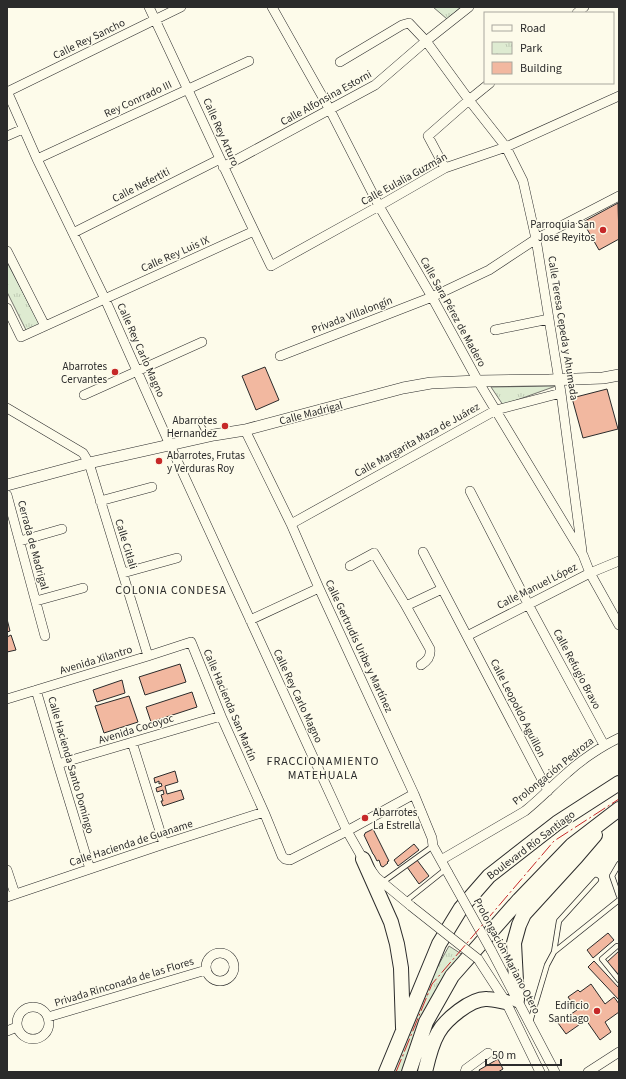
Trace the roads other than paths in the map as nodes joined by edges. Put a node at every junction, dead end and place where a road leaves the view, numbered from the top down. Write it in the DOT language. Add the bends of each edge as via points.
graph roads {
  1 [pos="149,7"];
  2 [pos="181,7"];
  3 [pos="272,7"];
  4 [pos="469,7"];
  5 [pos="155,20"];
  6 [pos="426,41"];
  7 [pos="249,61"];
  8 [pos="340,62"];
  9 [pos="489,84"];
  10 [pos="188,89"];
  11 [pos="7,91"];
  12 [pos="619,96"];
  13 [pos="468,100"];
  14 [pos="330,110"];
  15 [pos="23,129"];
  16 [pos="7,136"];
  17 [pos="506,147"];
  18 [pos="36,159"];
  19 [pos="222,163"];
  20 [pos="445,168"];
  21 [pos="619,196"];
  22 [pos="379,206"];
  23 [pos="254,231"];
  24 [pos="73,233"];
  25 [pos="536,239"];
  26 [pos="7,251"];
  27 [pos="271,266"];
  28 [pos="432,297"];
  29 [pos="105,299"];
  30 [pos="7,308"];
  31 [pos="549,319"];
  32 [pos="45,326"];
  33 [pos="495,330"];
  34 [pos="202,342"];
  35 [pos="280,356"];
  36 [pos="137,372"];
  37 [pos="619,375"];
  38 [pos="559,379"];
  39 [pos="478,381"];
  40 [pos="561,393"];
  41 [pos="84,395"];
  42 [pos="7,408"];
  43 [pos="496,410"];
  44 [pos="199,420"];
  45 [pos="245,430"];
  46 [pos="207,436"];
  47 [pos="170,445"];
  48 [pos="89,463"];
  49 [pos="7,485"];
  50 [pos="152,487"];
  51 [pos="470,491"];
  52 [pos="7,495"];
  53 [pos="100,501"];
  54 [pos="291,524"];
  55 [pos="62,529"];
  56 [pos="20,541"];
  57 [pos="423,552"];
  58 [pos="583,555"];
  59 [pos="177,558"];
  60 [pos="619,561"];
  61 [pos="350,566"];
  62 [pos="590,572"];
  63 [pos="123,573"];
  64 [pos="83,588"];
  65 [pos="319,588"];
  66 [pos="442,589"];
  67 [pos="36,601"];
  68 [pos="528,604"];
  69 [pos="406,606"];
  70 [pos="250,620"];
  71 [pos="619,625"];
  72 [pos="46,636"];
  73 [pos="467,636"];
  74 [pos="191,642"];
  75 [pos="148,656"];
  76 [pos="421,665"];
  77 [pos="36,690"];
  78 [pos="7,699"];
  79 [pos="221,716"];
  80 [pos="619,738"];
  81 [pos="132,742"];
  82 [pos="604,745"];
  83 [pos="58,764"];
  84 [pos="619,783"];
  85 [pos="548,791"];
  86 [pos="414,794"];
  87 [pos="264,812"];
  88 [pos="615,812"];
  89 [pos="347,830"];
  90 [pos="164,844"];
  91 [pos="433,846"];
  92 [pos="363,859"];
  93 [pos="441,860"];
  94 [pos="619,864"];
  95 [pos="90,869"];
  96 [pos="7,870"];
  97 [pos="447,871"];
  98 [pos="596,880"];
  99 [pos="382,882"];
  100 [pos="11,895"];
  101 [pos="619,896"];
  102 [pos="619,900"];
  103 [pos="408,904"];
  104 [pos="619,946"];
  105 [pos="554,952"];
  106 [pos="478,959"];
  107 [pos="206,970"];
  108 [pos="619,980"];
  109 [pos="512,1001"];
  110 [pos="48,1017"];
  111 [pos="530,1024"];
  112 [pos="17,1027"];
  113 [pos="7,1031"];
  114 [pos="403,1032"];
  115 [pos="488,1053"];
  116 [pos="615,1055"];
  117 [pos="386,1072"];
  118 [pos="409,1072"];
  119 [pos="425,1072"];
  120 [pos="465,1072"];
  121 [pos="540,1072"];
  122 [pos="554,1072"];
  123 [pos="588,1072"];
  1 -- 5 [label="street, Calle Rey Arturo"];
  2 -- 5 [label="street, Calle Rey Sancho"];
  3 -- 14 [label="street, Calle Sara Pérez de Madero"];
  4 -- 6 [label="street, Calle Alfonsina Estorni"];
  5 -- 10 [label="street, Calle Rey Arturo"];
  5 -- 11 [label="street, Calle Rey Sancho"];
  6 -- 8 [label="street, Calle Teresa Cepeda y Ahumada" via="409,23 402,24"];
  6 -- 13 [label="street, Calle Teresa Cepeda y Ahumada"];
  6 -- 14 [label="street, Calle Alfonsina Estorni" via="375,85"];
  7 -- 10 [label="street, Rey Conrrado III"];
  9 -- 13 [label="street"];
  10 -- 18 [label="street, Rey Conrrado III"];
  10 -- 19 [label="street, Calle Rey Arturo"];
  11 -- 15 [label="street, Calle Rey Carlo Magno"];
  12 -- 17 [label="street, Calle Eulalia Guzmán"];
  13 -- 17 [label="street, Calle Teresa Cepeda y Ahumada"];
  13 -- 20 [label="street" via="428,136"];
  14 -- 19 [label="street, Calle Alfonsina Estorni"];
  14 -- 22 [label="street, Calle Sara Pérez de Madero"];
  15 -- 16 [label="street"];
  15 -- 18 [label="street, Calle Rey Carlo Magno"];
  17 -- 20 [label="street, Calle Eulalia Guzmán"];
  17 -- 25 [label="street, Calle Teresa Cepeda y Ahumada" via="523,181"];
  18 -- 24 [label="street, Calle Rey Carlo Magno"];
  19 -- 23 [label="street, Calle Rey Arturo"];
  19 -- 24 [label="street, Calle Nefertiti"];
  20 -- 22 [label="street, Calle Eulalia Guzmán"];
  21 -- 25 [label="street, Privada Villalongín"];
  22 -- 27 [label="street, Calle Eulalia Guzmán"];
  22 -- 28 [label="street, Calle Sara Pérez de Madero"];
  23 -- 27 [label="street, Calle Rey Arturo"];
  23 -- 29 [label="street, Calle Rey Luis IX"];
  24 -- 29 [label="street, Calle Rey Carlo Magno"];
  25 -- 28 [label="street, Privada Villalongín" via="489,270"];
  25 -- 31 [label="street, Calle Teresa Cepeda y Ahumada"];
  26 -- 32 [label="street"];
  28 -- 35 [label="street, Privada Villalongín"];
  28 -- 39 [label="street, Calle Sara Pérez de Madero"];
  29 -- 32 [label="street, Calle Rey Luis IX"];
  29 -- 36 [label="street, Calle Rey Carlo Magno"];
  30 -- 32 [label="street, Calle Rey Luis IX" via="21,338"];
  31 -- 33 [label="street"];
  31 -- 38 [label="street, Calle Teresa Cepeda y Ahumada"];
  34 -- 36 [label="street"];
  36 -- 41 [label="street"];
  36 -- 47 [label="street, Calle Rey Carlo Magno"];
  37 -- 38 [label="street, Calle Madrigal"];
  38 -- 39 [label="street, Calle Madrigal"];
  38 -- 40 [label="street, Calle Teresa Cepeda y Ahumada"];
  39 -- 43 [label="street, Calle Sara Pérez de Madero"];
  39 -- 45 [label="street, Calle Madrigal" via="431,383 402,388"];
  40 -- 43 [label="street, Calle Margarita Maza de Juárez"];
  40 -- 58 [label="street, Calle Teresa Cepeda y Ahumada"];
  42 -- 48 [label="street" via="83,453"];
  43 -- 54 [label="street, Calle Margarita Maza de Juárez"];
  43 -- 58 [label="street, Calle Sara Pérez de Madero"];
  44 -- 46 [label="lane"];
  45 -- 46 [label="street, Calle Madrigal"];
  45 -- 54 [label="street, Calle Gertrudis Uribe y Martínez"];
  46 -- 47 [label="street, Calle Madrigal"];
  47 -- 48 [label="street, Calle Madrigal"];
  47 -- 70 [label="street, Calle Rey Carlo Magno"];
  48 -- 49 [label="street, Calle Madrigal"];
  48 -- 53 [label="street, Calle Citlali"];
  50 -- 53 [label="street"];
  51 -- 68 [label="street, Calle Refugio Bravo"];
  52 -- 56 [label="street, Cerrada de Madrigal"];
  53 -- 63 [label="street, Calle Citlali"];
  54 -- 65 [label="street, Calle Gertrudis Uribe y Martínez"];
  55 -- 56 [label="street"];
  56 -- 67 [label="street, Cerrada de Madrigal"];
  57 -- 66 [label="street, Calle Leopoldo Aguillon"];
  58 -- 62 [label="street, Calle Sara Pérez de Madero"];
  59 -- 63 [label="street"];
  60 -- 62 [label="street, Calle Manuel López"];
  61 -- 69 [label="street" via="374,553"];
  62 -- 68 [label="street, Calle Manuel López"];
  62 -- 71 [label="street, Calle Sara Pérez de Madero"];
  63 -- 75 [label="street, Calle Citlali"];
  64 -- 67 [label="street"];
  65 -- 70 [label="street"];
  65 -- 86 [label="street, Calle Gertrudis Uribe y Martínez"];
  66 -- 69 [label="street"];
  66 -- 73 [label="street, Calle Leopoldo Aguillon"];
  67 -- 72 [label="street, Cerrada de Madrigal"];
  68 -- 73 [label="street, Calle Manuel López"];
  68 -- 82 [label="street, Calle Refugio Bravo"];
  69 -- 76 [label="street" via="430,649 431,654"];
  70 -- 89 [label="street, Calle Rey Carlo Magno"];
  73 -- 85 [label="street, Calle Leopoldo Aguillon"];
  74 -- 75 [label="street, Avenida Xilantro"];
  74 -- 79 [label="street, Calle Hacienda San Martín"];
  75 -- 77 [label="street, Avenida Xilantro"];
  77 -- 78 [label="street, Avenida Xilantro"];
  77 -- 83 [label="street, Calle Hacienda Santo Domingo"];
  79 -- 81 [label="street, Avenida Cocoyoc"];
  79 -- 87 [label="street, Calle Hacienda San Martín"];
  80 -- 82 [label="street, Prolongación Pedroza"];
  81 -- 83 [label="street, Avenida Cocoyoc"];
  81 -- 90 [label="street"];
  82 -- 85 [label="street, Prolongación Pedroza" via="568,771"];
  83 -- 95 [label="street, Calle Hacienda Santo Domingo"];
  84 -- 114 [label="main road, Boulevard Río Santiago" via="557,823 489,876 461,908 439,944"];
  85 -- 93 [label="street, Prolongación Pedroza" via="525,811"];
  86 -- 89 [label="street"];
  86 -- 91 [label="street, Calle Gertrudis Uribe y Martínez"];
  87 -- 89 [label="street, Calle Hacienda San Martín" via="285,859 290,860"];
  87 -- 90 [label="street, Calle Hacienda de Guaname"];
  88 -- 109 [label="main road" via="524,914 514,943"];
  88 -- 118 [label="main road" via="572,845 452,976 426,1022"];
  89 -- 92 [label="street, Calle Rey Carlo Magno"];
  90 -- 95 [label="street, Calle Hacienda de Guaname"];
  91 -- 93 [label="street, Calle Gertrudis Uribe y Martínez"];
  91 -- 99 [label="lane"];
  92 -- 99 [label="street, Calle Rey Carlo Magno"];
  92 -- 114 [label="main road" via="391,922 397,944 401,968"];
  93 -- 97 [label="street, Calle Gertrudis Uribe y Martínez"];
  94 -- 101 [label="lane" via="612,876"];
  95 -- 100 [label="street, Calle Hacienda de Guaname"];
  96 -- 100 [label="street"];
  97 -- 103 [label="lane"];
  97 -- 109 [label="street, Prolongación Mariano Otero, bridge" via="491,950"];
  98 -- 105 [label="lane" via="559,921"];
  99 -- 103 [label="street, Calle Rey Carlo Magno"];
  102 -- 105 [label="lane"];
  103 -- 106 [label="street, Calle Rey Carlo Magno, bridge"];
  104 -- 108 [label="lane" via="602,959"];
  105 -- 111 [label="lane" via="547,965"];
  106 -- 109 [label="street, Prolongación Mariano Otero"];
  107 -- 110 [label="street, Privada Rinconada de las Flores"];
  109 -- 111 [label="street, Prolongación Mariano Otero"];
  109 -- 119 [label="main road" via="486,998 471,1003 456,1013 438,1033"];
  109 -- 121 [label="street, Prolongación Mariano Otero"];
  110 -- 112 [label="street" via="39,1008 30,1007 22,1011 17,1018"];
  110 -- 112 [label="street" via="46,1031 40,1037 22,1035"];
  111 -- 122 [label="street, Prolongación Mariano Otero"];
  112 -- 113 [label="street"];
  114 -- 117 [label="main road, Boulevard Río Santiago"];
  115 -- 120 [label="street"];
  116 -- 123 [label="street"];
}
